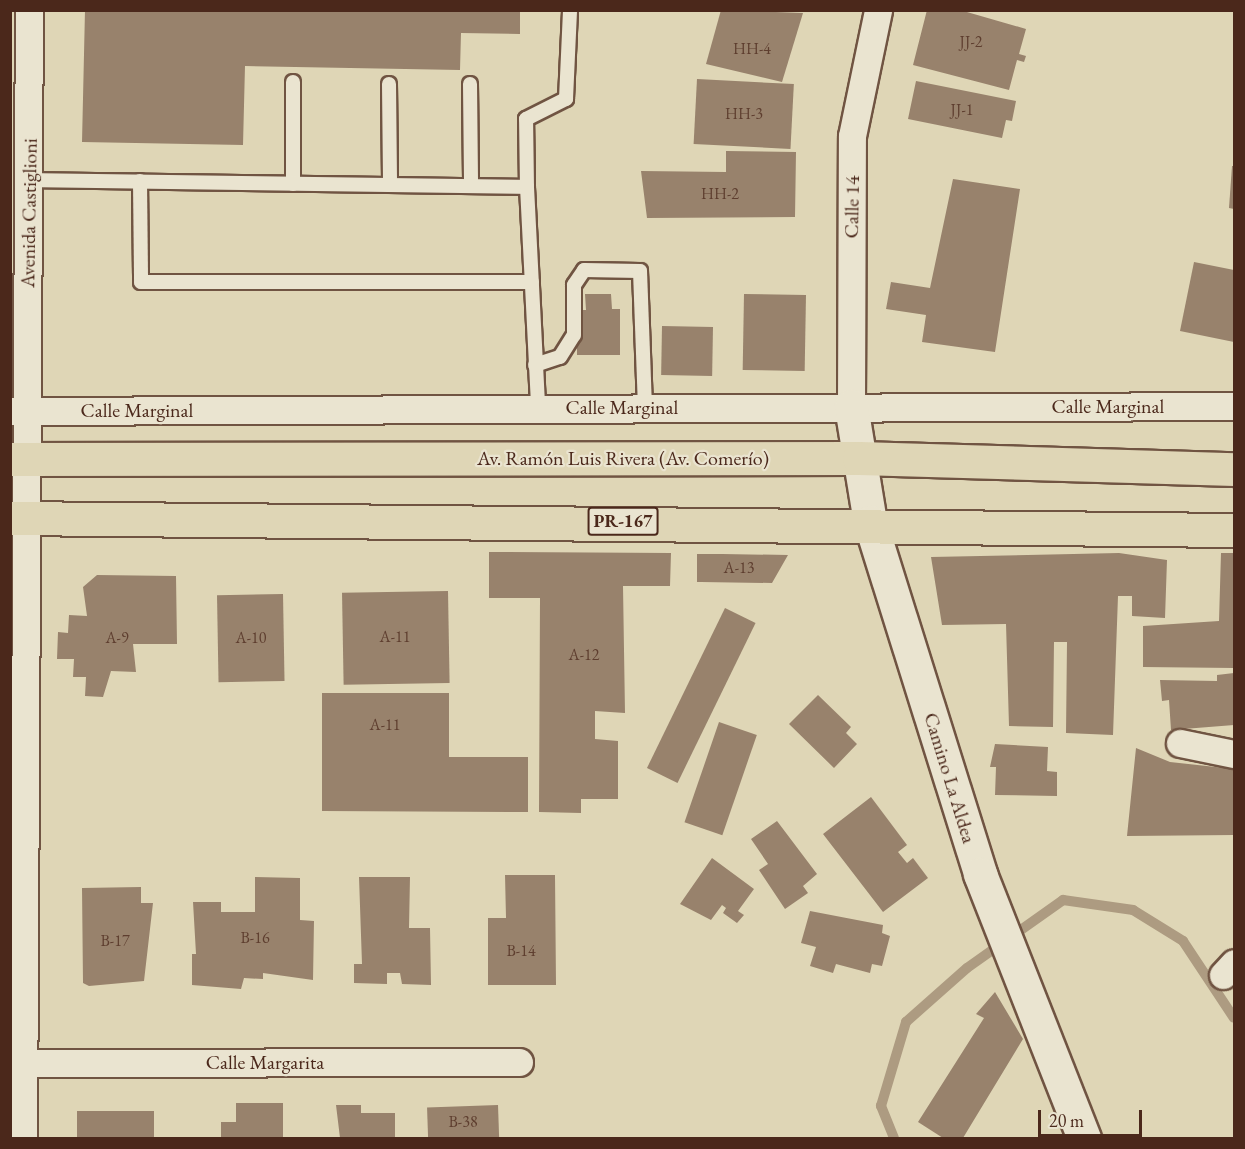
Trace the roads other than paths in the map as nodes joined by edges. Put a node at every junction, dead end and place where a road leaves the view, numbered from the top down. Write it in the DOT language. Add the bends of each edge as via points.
graph roads {
  1 [pos="29,10"];
  2 [pos="570,10"];
  3 [pos="878,10"];
  4 [pos="293,82"];
  5 [pos="389,84"];
  6 [pos="470,84"];
  7 [pos="20,143"];
  8 [pos="30,180"];
  9 [pos="140,181"];
  10 [pos="293,184"];
  11 [pos="390,185"];
  12 [pos="471,186"];
  13 [pos="527,187"];
  14 [pos="532,282"];
  15 [pos="536,365"];
  16 [pos="645,406"];
  17 [pos="851,406"];
  18 [pos="1234,406"];
  19 [pos="538,407"];
  20 [pos="18,411"];
  21 [pos="859,458"];
  22 [pos="19,459"];
  23 [pos="1234,469"];
  24 [pos="19,518"];
  25 [pos="870,522"];
  26 [pos="1234,530"];
  27 [pos="1180,743"];
  28 [pos="1234,754"];
  29 [pos="519,1062"];
  30 [pos="19,1063"];
  31 [pos="22,1138"];
  32 [pos="1084,1138"];
  1 -- 7 [label="street, Avenida Castiglioni"];
  2 -- 13 [label="lane" via="566,99 526,120"];
  3 -- 17 [label="street, Calle 14" via="852,136"];
  4 -- 10 [label="lane"];
  5 -- 11 [label="lane"];
  6 -- 12 [label="lane"];
  7 -- 8 [label="street, Avenida Castiglioni"];
  8 -- 9 [label="lane"];
  8 -- 20 [label="street, Avenida Castiglioni"];
  9 -- 10 [label="lane"];
  9 -- 14 [label="lane" via="141,282"];
  10 -- 11 [label="lane"];
  11 -- 12 [label="lane"];
  12 -- 13 [label="lane"];
  13 -- 14 [label="lane"];
  14 -- 15 [label="lane"];
  15 -- 16 [label="lane" via="560,357 574,335 574,285 584,270 640,271"];
  15 -- 19 [label="lane"];
  16 -- 17 [label="street, Calle Marginal"];
  16 -- 19 [label="street, Calle Marginal"];
  17 -- 18 [label="street, Calle Marginal"];
  17 -- 21 [label="street, Camino La Aldea"];
  19 -- 20 [label="street, Calle Marginal"];
  20 -- 22 [label="street, Avenida Castiglioni"];
  21 -- 22 [label="main road, Av. Ramón Luis Rivera (Av. Comerío)"];
  21 -- 23 [label="main road, Av. Ramón Luis Rivera (Av. Comerío)"];
  21 -- 25 [label="street, Camino La Aldea"];
  22 -- 24 [label="street, Avenida Castiglioni"];
  24 -- 25 [label="main road, PR-167"];
  24 -- 30 [label="street, Avenida Castiglioni"];
  25 -- 26 [label="main road, PR-167"];
  25 -- 32 [label="street, Camino La Aldea" via="980,874"];
  27 -- 28 [label="street"];
  29 -- 30 [label="street, Calle Margarita"];
  30 -- 31 [label="street, Avenida Castiglioni"];
}
